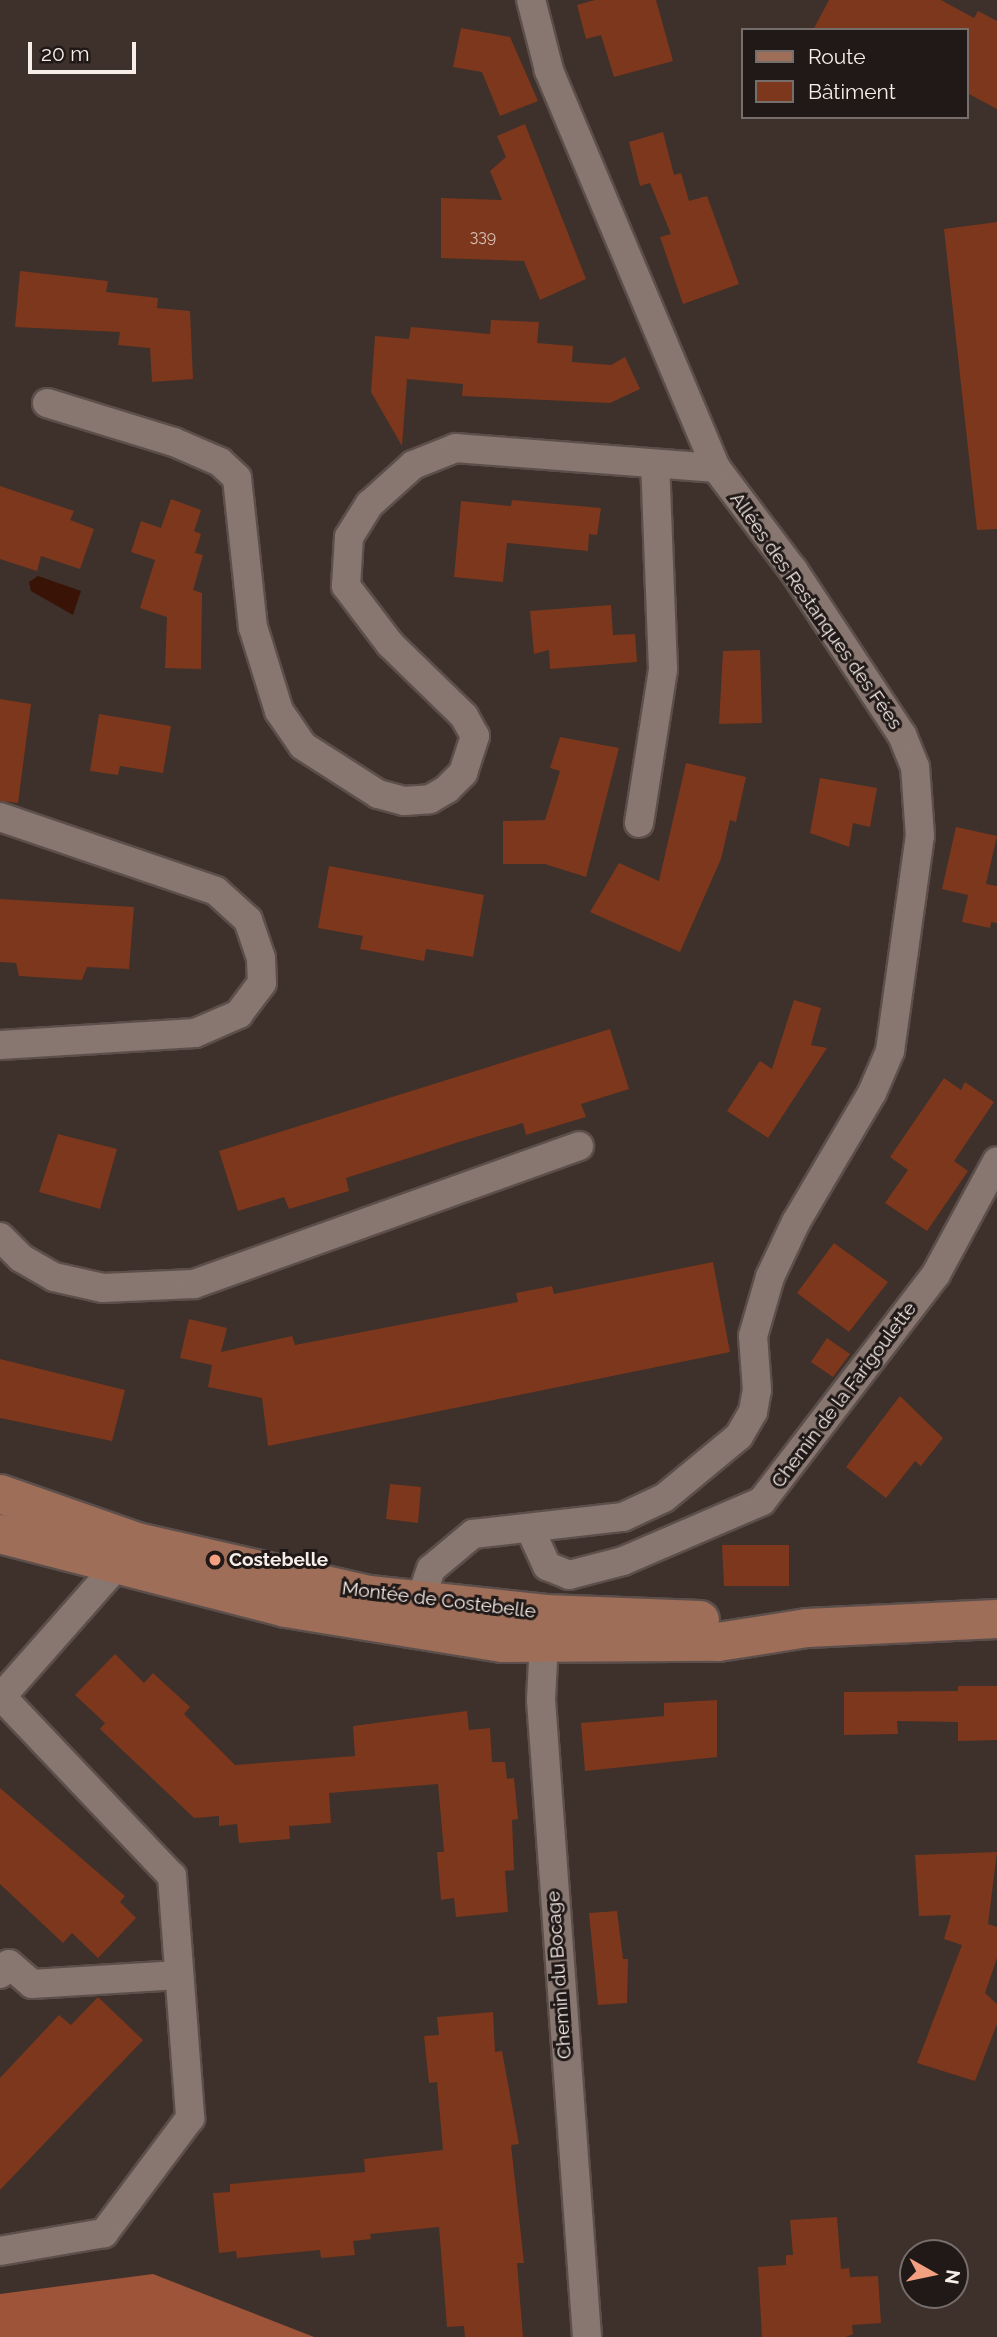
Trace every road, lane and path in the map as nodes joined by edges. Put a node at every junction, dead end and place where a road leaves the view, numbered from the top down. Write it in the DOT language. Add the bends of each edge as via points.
graph roads {
  1 [pos="531,0"];
  2 [pos="47,403"];
  3 [pos="655,464"];
  4 [pos="716,468"];
  5 [pos="0,817"];
  6 [pos="639,823"];
  7 [pos="0,1045"];
  8 [pos="579,1146"];
  9 [pos="997,1161"];
  10 [pos="0,1237"];
  11 [pos="0,1494"];
  12 [pos="530,1530"];
  13 [pos="0,1534"];
  14 [pos="128,1552"];
  15 [pos="415,1616"];
  16 [pos="997,1619"];
  17 [pos="545,1629"];
  18 [pos="1,1695"];
  19 [pos="0,1974"];
  20 [pos="179,1975"];
  21 [pos="0,2251"];
  22 [pos="587,2337"];
  1 -- 4 [label="street, Allées des Restanques des Fées" via="549,70"];
  2 -- 3 [label="street" via="174,442 220,462 237,478 253,627 262,671 279,711 303,746 378,794 404,802 430,799 447,789 463,773 475,736 464,716 390,644 346,586 349,537 370,504 413,465 456,447"];
  3 -- 4 [label="street"];
  3 -- 6 [label="street" via="655,572 663,668"];
  4 -- 12 [label="street, Allées des Restanques des Fées" via="852,655 902,735 915,767 917,880 890,1051 872,1093 796,1222 767,1287 753,1336 757,1390 753,1412 739,1436 664,1497 623,1517"];
  5 -- 7 [label="street" via="216,891 248,920 261,958 262,983 239,1014 195,1033"];
  8 -- 10 [label="street" via="194,1284 103,1288 54,1277 21,1258"];
  9 -- 12 [label="street, Chemin de la Farigoulette" via="936,1274 762,1501 623,1561 569,1575 547,1566"];
  11 -- 14 [label="main road, Montée de Costebelle"];
  12 -- 15 [label="street, Allées des Restanques des Fées" via="473,1534 431,1569"];
  13 -- 14 [label="main road, Montée de Costebelle"];
  14 -- 15 [label="main road, Montée de Costebelle" via="270,1574"];
  14 -- 18 [label="street"];
  15 -- 17 [label="main road, Montée de Costebelle"];
  16 -- 17 [label="main road, Montée de Costebelle" via="807,1628"];
  17 -- 22 [label="street, Chemin du Bocage" via="545,1768"];
  18 -- 20 [label="street" via="172,1875"];
  19 -- 20 [label="street" via="9,1964 32,1984"];
  20 -- 21 [label="street" via="190,2118 104,2233"];
}
